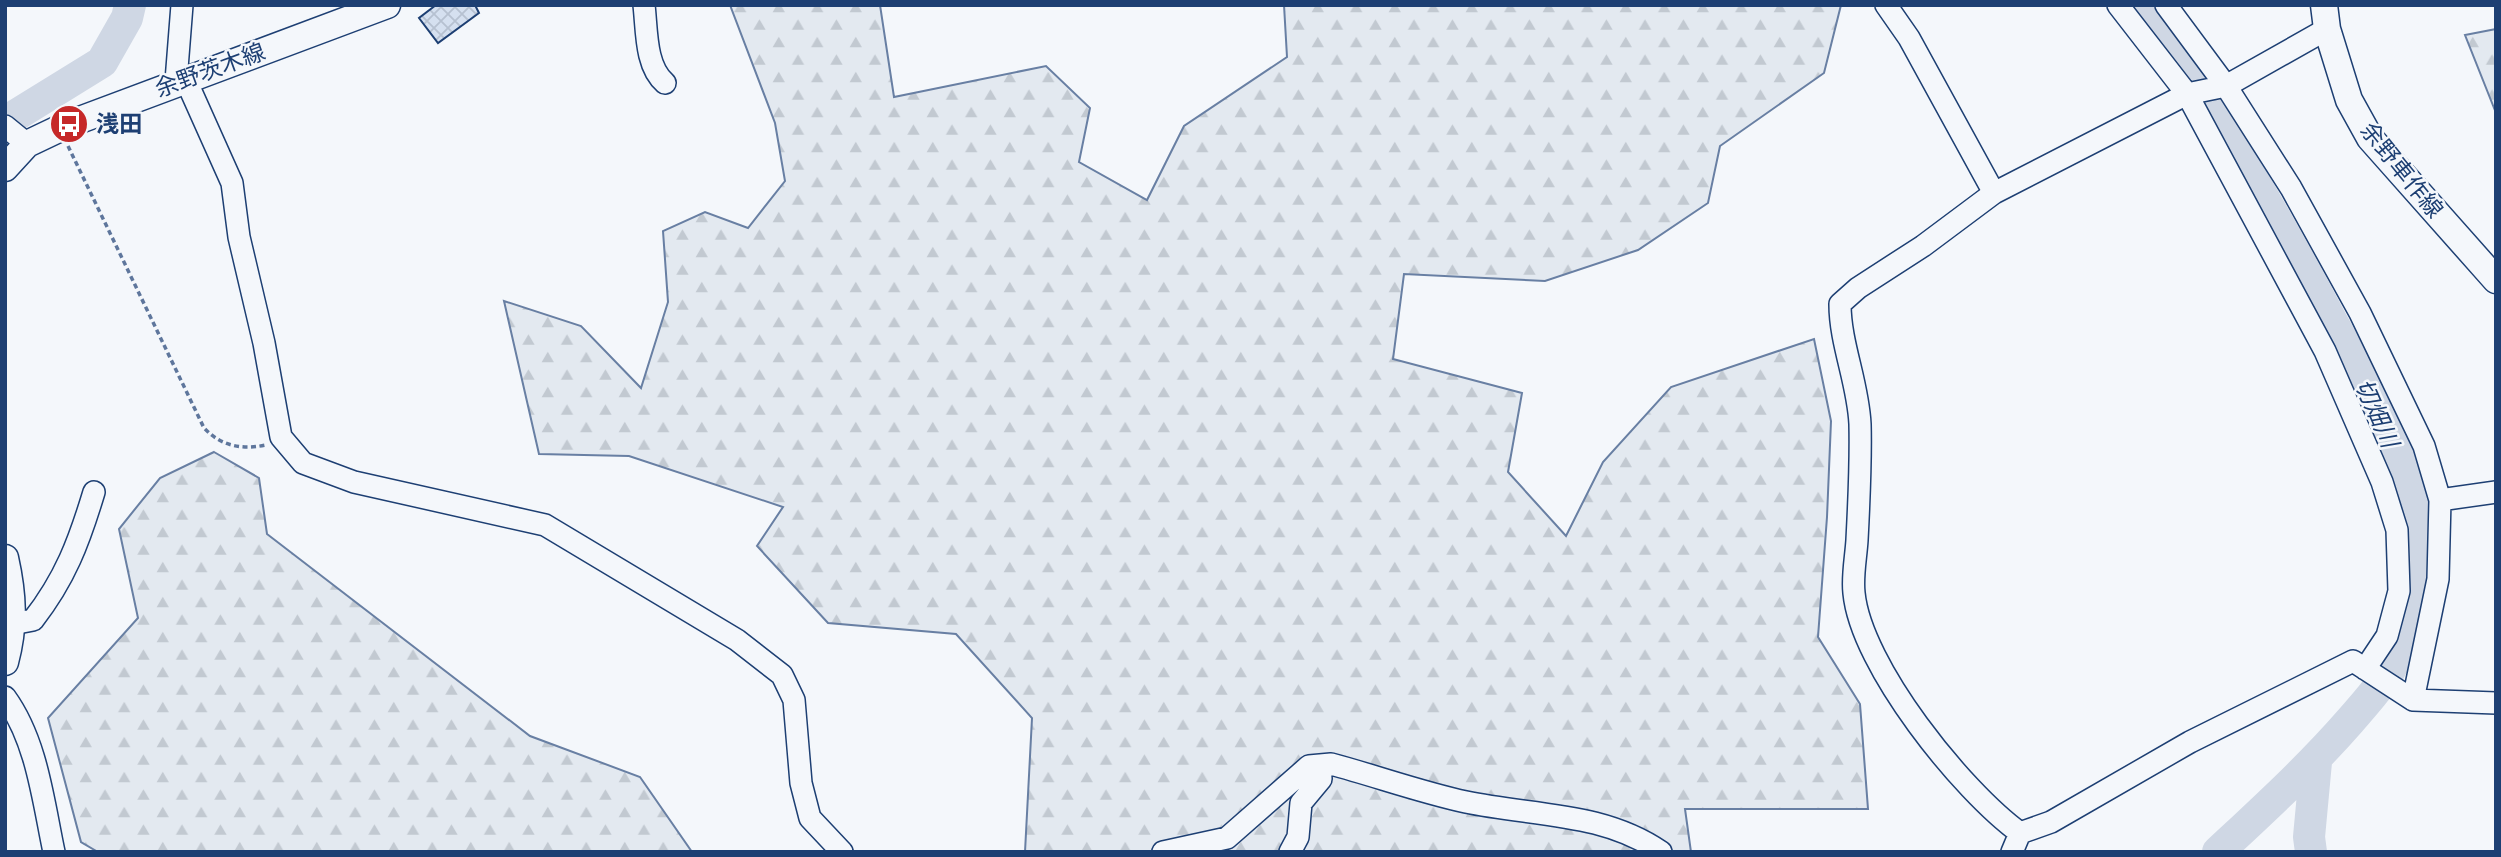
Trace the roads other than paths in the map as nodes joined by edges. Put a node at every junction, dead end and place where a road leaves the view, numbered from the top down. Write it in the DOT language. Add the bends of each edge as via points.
graph roads {
  1 [pos="182,5"];
  2 [pos="387,5"];
  3 [pos="644,5"];
  4 [pos="1886,5"];
  5 [pos="2118,5"];
  6 [pos="2166,5"];
  7 [pos="2326,17"];
  8 [pos="181,80"];
  9 [pos="665,83"];
  10 [pos="2226,86"];
  11 [pos="2187,94"];
  12 [pos="5,126"];
  13 [pos="27,144"];
  14 [pos="5,168"];
  15 [pos="1994,192"];
  16 [pos="2496,280"];
  17 [pos="94,492"];
  18 [pos="2496,492"];
  19 [pos="2440,500"];
  20 [pos="5,558"];
  21 [pos="12,624"];
  22 [pos="5,662"];
  23 [pos="2365,669"];
  24 [pos="5,697"];
  25 [pos="2413,699"];
  26 [pos="2496,703"];
  27 [pos="1320,765"];
  28 [pos="2016,843"];
  29 [pos="54,852"];
  30 [pos="842,852"];
  31 [pos="1164,852"];
  32 [pos="1290,852"];
  33 [pos="1661,852"];
  1 -- 8 [label="street"];
  2 -- 8 [label="main road, 余野茨木線"];
  3 -- 9 [label="street" via="652,63"];
  4 -- 15 [label="street"];
  5 -- 11 [label="street"];
  6 -- 10 [label="street"];
  7 -- 10 [label="street"];
  7 -- 16 [label="main road, 余野車作線" via="2349,100 2371,138"];
  8 -- 13 [label="main road, 余野茨木線"];
  8 -- 30 [label="street" via="232,183 281,436 303,463 327,474 545,525 737,640 782,675 794,700 801,783 810,818"];
  10 -- 11 [label="street"];
  10 -- 19 [label="street" via="2291,188 2360,313 2424,446"];
  11 -- 15 [label="street"];
  11 -- 23 [label="street" via="2325,351 2398,530 2399,591 2387,636"];
  12 -- 13 [label="street"];
  13 -- 14 [label="main road, 余野茨木線"];
  15 -- 28 [label="street" via="1858,288 1840,304 1840,323 1860,422 1854,592 1861,629 1882,669 1938,749"];
  17 -- 21 [label="street" via="78,545 57,590 33,620"];
  18 -- 19 [label="street"];
  19 -- 25 [label="street" via="2438,579"];
  20 -- 21 [label="main road" via="13,596"];
  21 -- 22 [label="main road"];
  23 -- 25 [label="street"];
  23 -- 28 [label="street" via="2353,661 2190,742"];
  24 -- 29 [label="street" via="16,712 35,762"];
  25 -- 26 [label="street"];
  27 -- 31 [label="street" via="1308,766 1227,838"];
  27 -- 32 [label="street" via="1321,779 1301,803 1298,837"];
  27 -- 33 [label="street" via="1331,764 1465,802 1606,824 1638,836"];
}
